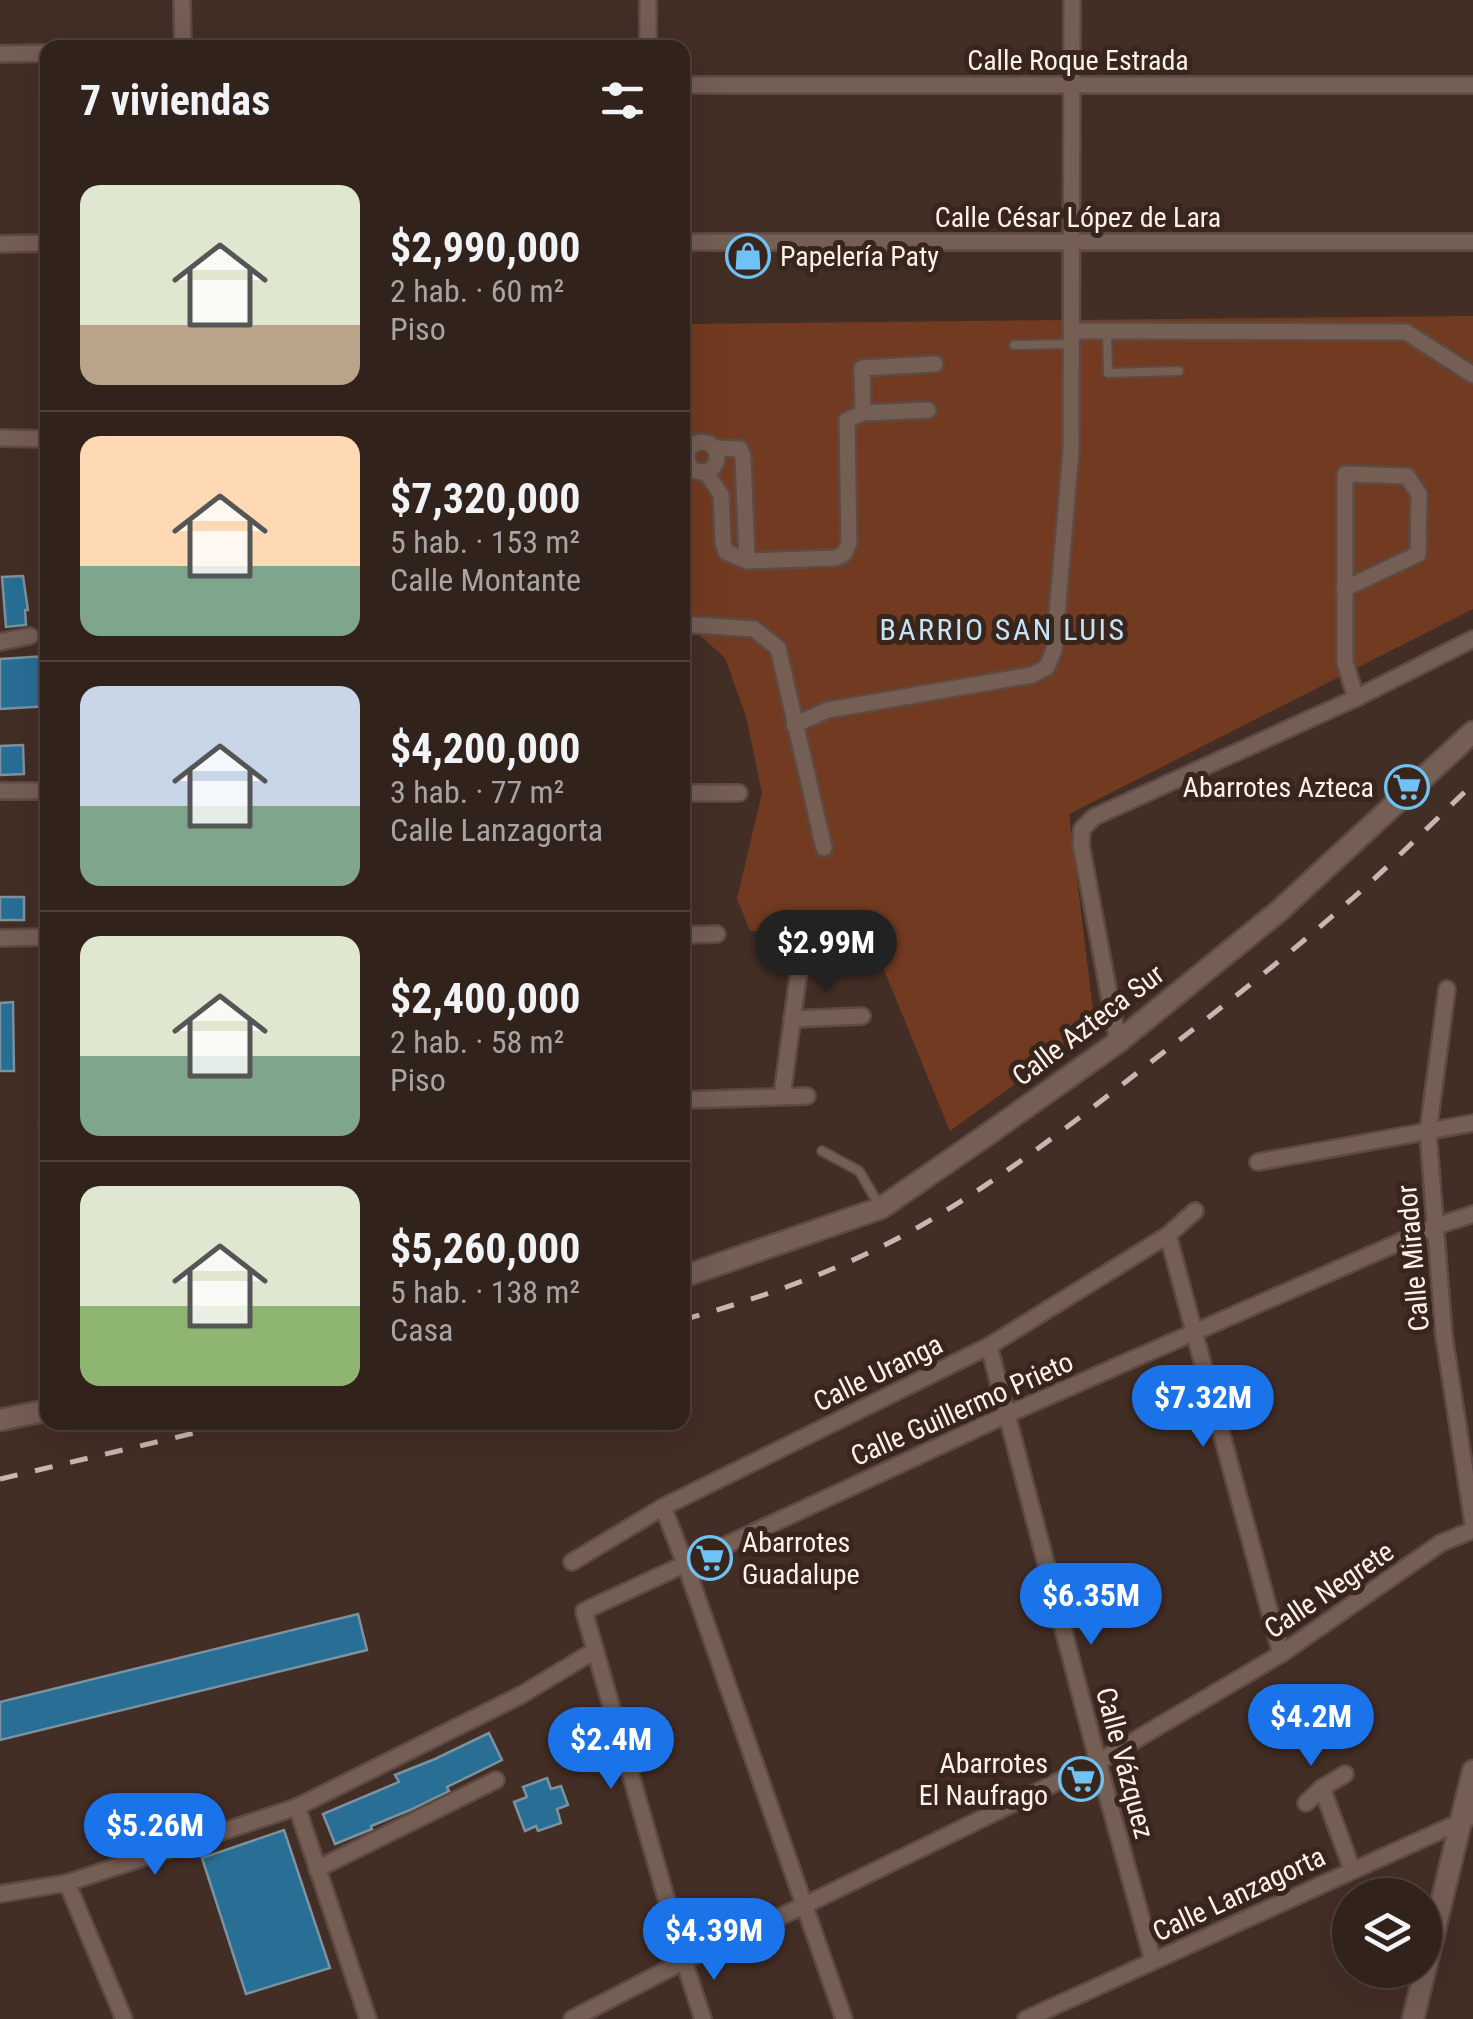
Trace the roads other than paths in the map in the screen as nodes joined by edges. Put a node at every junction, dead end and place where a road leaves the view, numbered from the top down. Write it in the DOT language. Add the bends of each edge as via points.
graph roads {
  1 [pos="182,0"];
  2 [pos="648,0"];
  3 [pos="1072,0"];
  4 [pos="182,40"];
  5 [pos="648,40"];
  6 [pos="40,53"];
  7 [pos="0,54"];
  8 [pos="690,85"];
  9 [pos="1072,85"];
  10 [pos="1473,85"];
  11 [pos="40,242"];
  12 [pos="690,242"];
  13 [pos="1072,242"];
  14 [pos="1473,242"];
  15 [pos="0,244"];
  16 [pos="1108,330"];
  17 [pos="1072,337"];
  18 [pos="1014,345"];
  19 [pos="935,364"];
  20 [pos="1180,371"];
  21 [pos="1473,376"];
  22 [pos="928,410"];
  23 [pos="863,412"];
  24 [pos="0,438"];
  25 [pos="40,438"];
  26 [pos="690,446"];
  27 [pos="715,448"];
  28 [pos="690,466"];
  29 [pos="706,472"];
  30 [pos="747,561"];
  31 [pos="1344,589"];
  32 [pos="690,625"];
  33 [pos="30,636"];
  34 [pos="1473,639"];
  35 [pos="0,642"];
  36 [pos="1356,698"];
  37 [pos="794,725"];
  38 [pos="1473,732"];
  39 [pos="0,791"];
  40 [pos="40,791"];
  41 [pos="690,793"];
  42 [pos="739,793"];
  43 [pos="824,848"];
  44 [pos="718,934"];
  45 [pos="690,935"];
  46 [pos="40,937"];
  47 [pos="0,938"];
  48 [pos="799,970"];
  49 [pos="1447,989"];
  50 [pos="862,1016"];
  51 [pos="792,1019"];
  52 [pos="1118,1042"];
  53 [pos="782,1096"];
  54 [pos="807,1096"];
  55 [pos="690,1100"];
  56 [pos="1473,1123"];
  57 [pos="1428,1132"];
  58 [pos="822,1151"];
  59 [pos="1258,1162"];
  60 [pos="881,1208"];
  61 [pos="1195,1211"];
  62 [pos="1473,1214"];
  63 [pos="1434,1227"];
  64 [pos="1168,1235"];
  65 [pos="690,1274"];
  66 [pos="1195,1334"];
  67 [pos="989,1346"];
  68 [pos="40,1412"];
  69 [pos="1006,1415"];
  70 [pos="0,1420"];
  71 [pos="663,1507"];
  72 [pos="1473,1526"];
  73 [pos="572,1562"];
  74 [pos="685,1563"];
  75 [pos="594,1651"];
  76 [pos="1281,1654"];
  77 [pos="1098,1762"];
  78 [pos="1473,1771"];
  79 [pos="1345,1774"];
  80 [pos="496,1780"];
  81 [pos="1322,1788"];
  82 [pos="1306,1802"];
  83 [pos="297,1807"];
  84 [pos="1466,1819"];
  85 [pos="317,1869"];
  86 [pos="1352,1869"];
  87 [pos="66,1883"];
  88 [pos="0,1894"];
  89 [pos="803,1906"];
  90 [pos="1442,1907"];
  91 [pos="684,1961"];
  92 [pos="1154,1961"];
  93 [pos="1421,1988"];
  94 [pos="124,2019"];
  95 [pos="368,2019"];
  96 [pos="572,2019"];
  97 [pos="703,2019"];
  98 [pos="844,2019"];
  99 [pos="1026,2019"];
  100 [pos="1414,2019"];
  1 -- 4 [label="street"];
  2 -- 5 [label="street"];
  3 -- 9 [label="street"];
  6 -- 7 [label="street"];
  8 -- 9 [label="street, Calle Roque Estrada"];
  9 -- 10 [label="street, Calle Roque Estrada"];
  9 -- 13 [label="street"];
  11 -- 15 [label="street"];
  12 -- 13 [label="street, Calle César López de Lara"];
  13 -- 14 [label="street, Calle César López de Lara"];
  13 -- 17 [label="street"];
  16 -- 17 [label="street"];
  16 -- 20 [label="lane" via="1108,372"];
  16 -- 21 [label="street" via="1406,332"];
  17 -- 18 [label="lane"];
  17 -- 37 [label="street" via="1071,450 1054,650 1047,667 828,710"];
  19 -- 23 [label="street" via="862,368"];
  22 -- 23 [label="street"];
  23 -- 30 [label="street" via="847,420 844,554"];
  24 -- 25 [label="street"];
  26 -- 27 [label="street" via="698,441"];
  27 -- 29 [label="street" via="718,458"];
  27 -- 30 [label="street" via="740,450 744,457"];
  28 -- 29 [label="street"];
  29 -- 30 [label="street" via="721,495 726,552"];
  31 -- 31 [label="street" via="1418,554 1419,494 1407,476 1345,474"];
  31 -- 36 [label="street" via="1345,662"];
  32 -- 37 [label="street" via="754,629 778,648"];
  33 -- 35 [label="street"];
  34 -- 36 [label="street"];
  36 -- 52 [label="street" via="1094,817 1082,829"];
  37 -- 43 [label="street"];
  38 -- 52 [label="street, Calle Azteca Sur" via="1279,911"];
  39 -- 40 [label="street"];
  41 -- 42 [label="street"];
  44 -- 45 [label="street"];
  46 -- 47 [label="street"];
  48 -- 51 [label="street"];
  49 -- 57 [label="street, Calle Mirador"];
  50 -- 51 [label="street"];
  51 -- 53 [label="street"];
  52 -- 60 [label="street, Calle Azteca Sur"];
  53 -- 54 [label="street"];
  53 -- 55 [label="street"];
  56 -- 57 [label="street"];
  57 -- 59 [label="street"];
  57 -- 63 [label="street, Calle Mirador"];
  58 -- 60 [label="lane" via="859,1171"];
  60 -- 65 [label="street, Calle Azteca Sur"];
  61 -- 64 [label="street, Calle Uranga"];
  62 -- 63 [label="street, Calle Guillermo Prieto"];
  63 -- 66 [label="street, Calle Guillermo Prieto"];
  63 -- 72 [label="street, Calle Mirador"];
  64 -- 66 [label="street"];
  64 -- 67 [label="street, Calle Uranga"];
  66 -- 69 [label="street, Calle Guillermo Prieto"];
  66 -- 76 [label="street"];
  67 -- 69 [label="street, Calle Vázquez"];
  67 -- 71 [label="street, Calle Uranga"];
  68 -- 70 [label="street"];
  69 -- 74 [label="street, Calle Guillermo Prieto"];
  69 -- 77 [label="street, Calle Vázquez"];
  71 -- 73 [label="street, Calle Uranga"];
  71 -- 74 [label="street"];
  72 -- 76 [label="street, Calle Negrete"];
  74 -- 75 [label="street, Calle Guillermo Prieto" via="584,1611"];
  74 -- 89 [label="street"];
  75 -- 83 [label="street" via="521,1695"];
  75 -- 91 [label="street"];
  76 -- 77 [label="street, Calle Negrete"];
  77 -- 89 [label="street, Calle Negrete"];
  77 -- 92 [label="street, Calle Vázquez"];
  78 -- 84 [label="street"];
  79 -- 81 [label="street"];
  80 -- 85 [label="street"];
  81 -- 82 [label="street"];
  81 -- 86 [label="street"];
  83 -- 85 [label="street"];
  83 -- 87 [label="street"];
  84 -- 86 [label="street, Calle Lanzagorta"];
  84 -- 90 [label="street"];
  85 -- 95 [label="street"];
  86 -- 92 [label="street, Calle Lanzagorta"];
  87 -- 88 [label="street"];
  87 -- 94 [label="street"];
  89 -- 91 [label="street, Calle Negrete"];
  89 -- 98 [label="street"];
  91 -- 96 [label="street, Calle Negrete"];
  91 -- 97 [label="street"];
  92 -- 99 [label="street, Calle Lanzagorta"];
  93 -- 100 [label="street"];
}
